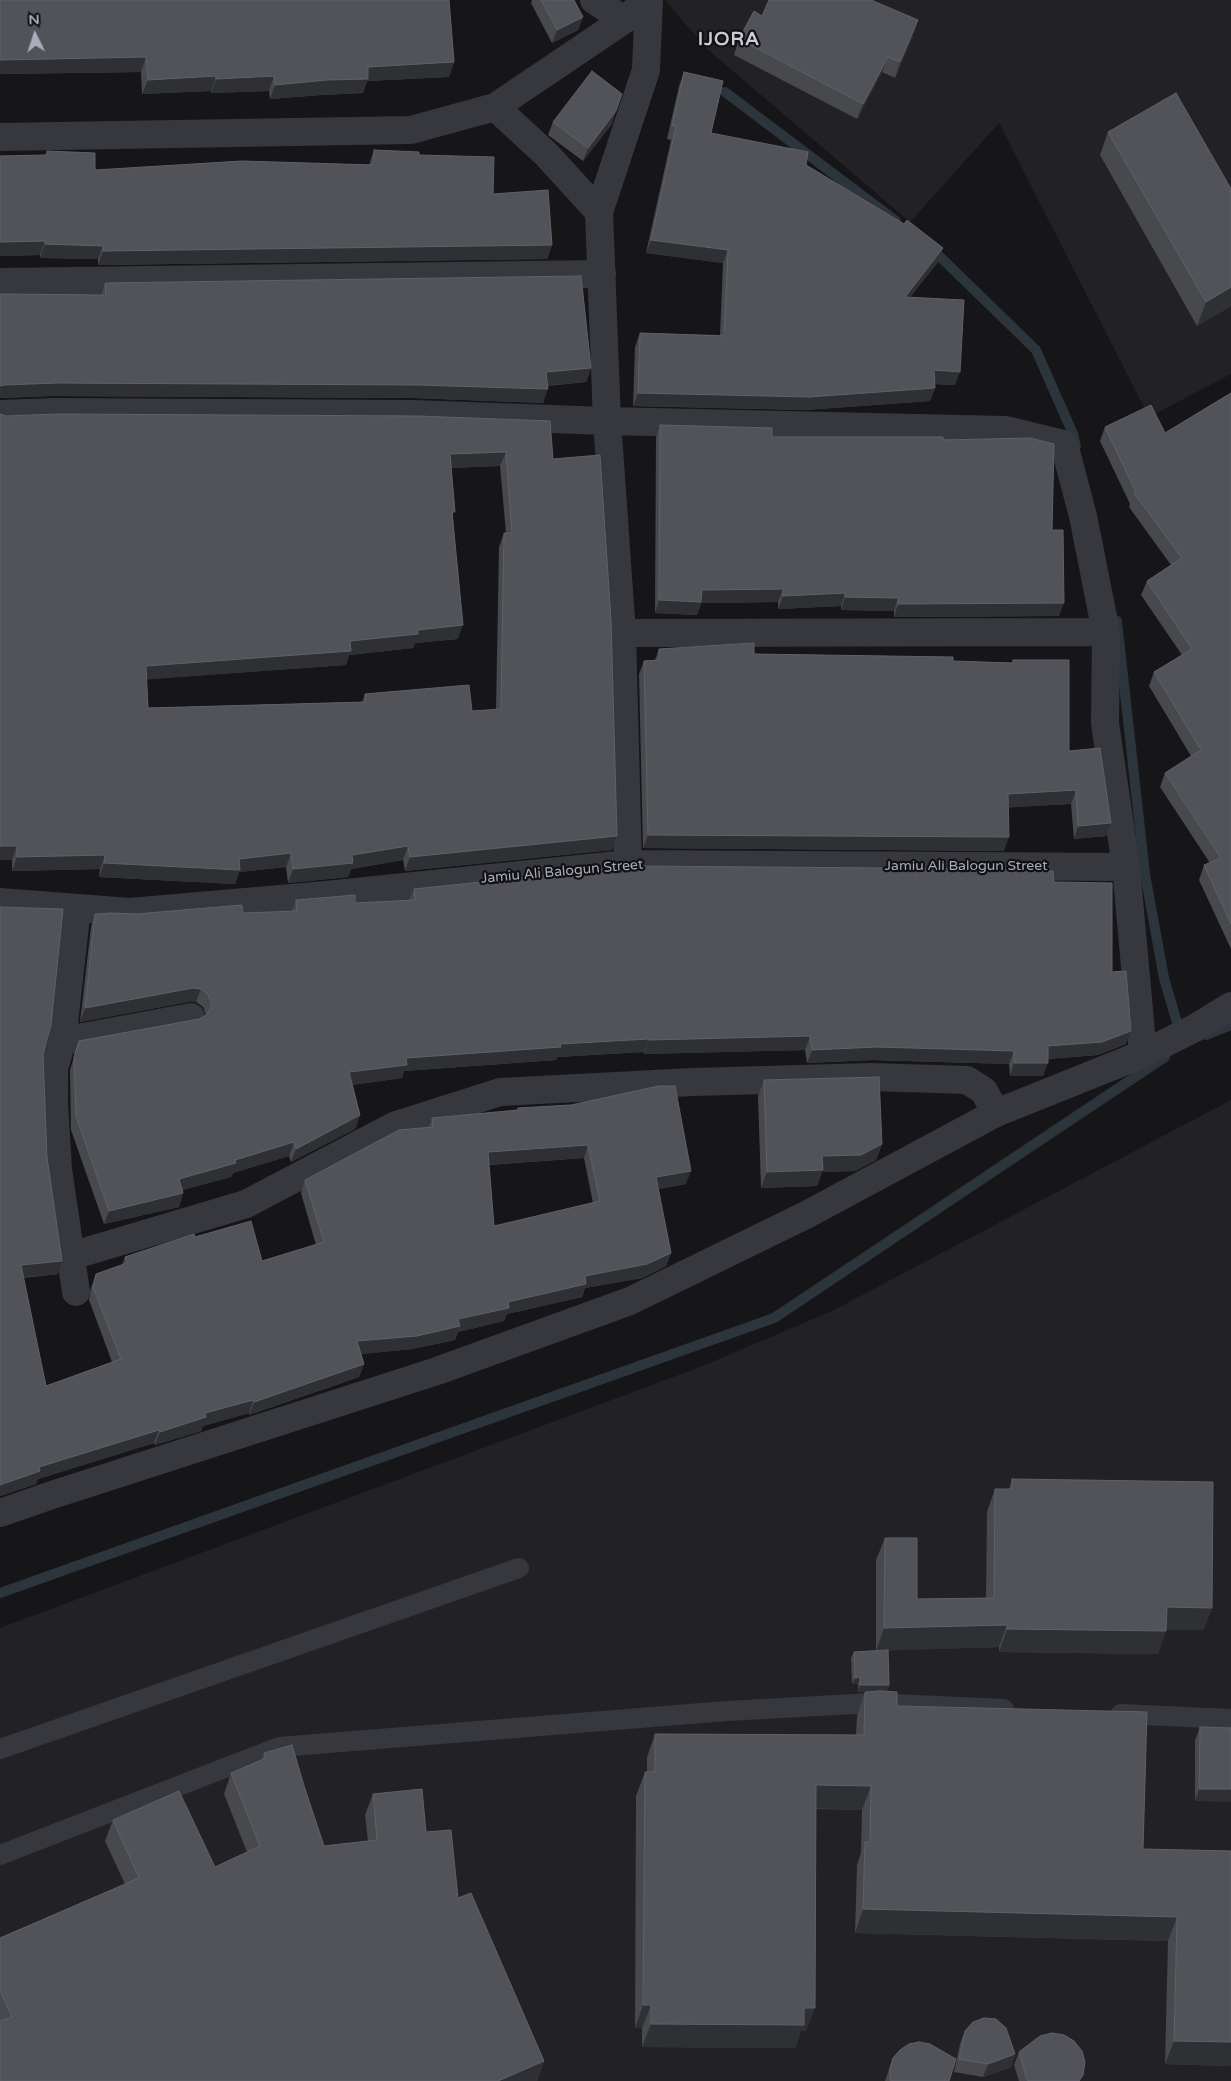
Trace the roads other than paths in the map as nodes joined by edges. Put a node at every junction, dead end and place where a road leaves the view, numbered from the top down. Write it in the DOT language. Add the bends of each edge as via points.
graph roads {
  1 [pos="594,0"];
  2 [pos="648,0"];
  3 [pos="624,20"];
  4 [pos="495,107"];
  5 [pos="0,137"];
  6 [pos="599,212"];
  7 [pos="602,274"];
  8 [pos="0,282"];
  9 [pos="0,414"];
  10 [pos="608,421"];
  11 [pos="1106,632"];
  12 [pos="622,633"];
  13 [pos="628,864"];
  14 [pos="1126,866"];
  15 [pos="0,902"];
  16 [pos="77,908"];
  17 [pos="1231,1006"];
  18 [pos="191,1017"];
  19 [pos="62,1041"];
  20 [pos="1143,1054"];
  21 [pos="996,1113"];
  22 [pos="71,1256"];
  23 [pos="76,1292"];
  24 [pos="0,1513"];
  25 [pos="520,1568"];
  26 [pos="1021,1710"];
  27 [pos="1101,1714"];
  28 [pos="1231,1719"];
  29 [pos="0,1749"];
  30 [pos="0,1855"];
  1 -- 3 [label="street"];
  2 -- 3 [label="street"];
  2 -- 6 [label="street" via="646,70"];
  3 -- 4 [label="street"];
  4 -- 5 [label="street" via="411,130"];
  4 -- 6 [label="street"];
  6 -- 7 [label="street"];
  7 -- 8 [label="street"];
  7 -- 10 [label="street"];
  9 -- 10 [label="street" via="413,414"];
  10 -- 11 [label="street" via="1006,430 1064,444 1084,516"];
  10 -- 12 [label="street"];
  11 -- 12 [label="street"];
  11 -- 14 [label="street" via="1105,723"];
  12 -- 13 [label="street"];
  13 -- 14 [label="street, Jamiu Ali Balogun Street"];
  13 -- 16 [label="street, Jamiu Ali Balogun Street" via="326,896 130,912"];
  14 -- 20 [label="street"];
  15 -- 16 [label="street, Jamiu Ali Balogun Street"];
  16 -- 19 [label="street"];
  17 -- 20 [label="street"];
  18 -- 19 [label="street"];
  19 -- 22 [label="street" via="54,1068 54,1103 58,1170"];
  20 -- 21 [label="street"];
  21 -- 22 [label="street" via="984,1091 967,1080 871,1077 500,1092 396,1125 246,1204"];
  21 -- 24 [label="street" via="806,1215 630,1302 437,1371"];
  22 -- 23 [label="street"];
  25 -- 29 [label="lane"];
  26 -- 30 [label="lane" via="871,1703 728,1711 279,1747"];
  27 -- 28 [label="lane"];
}
